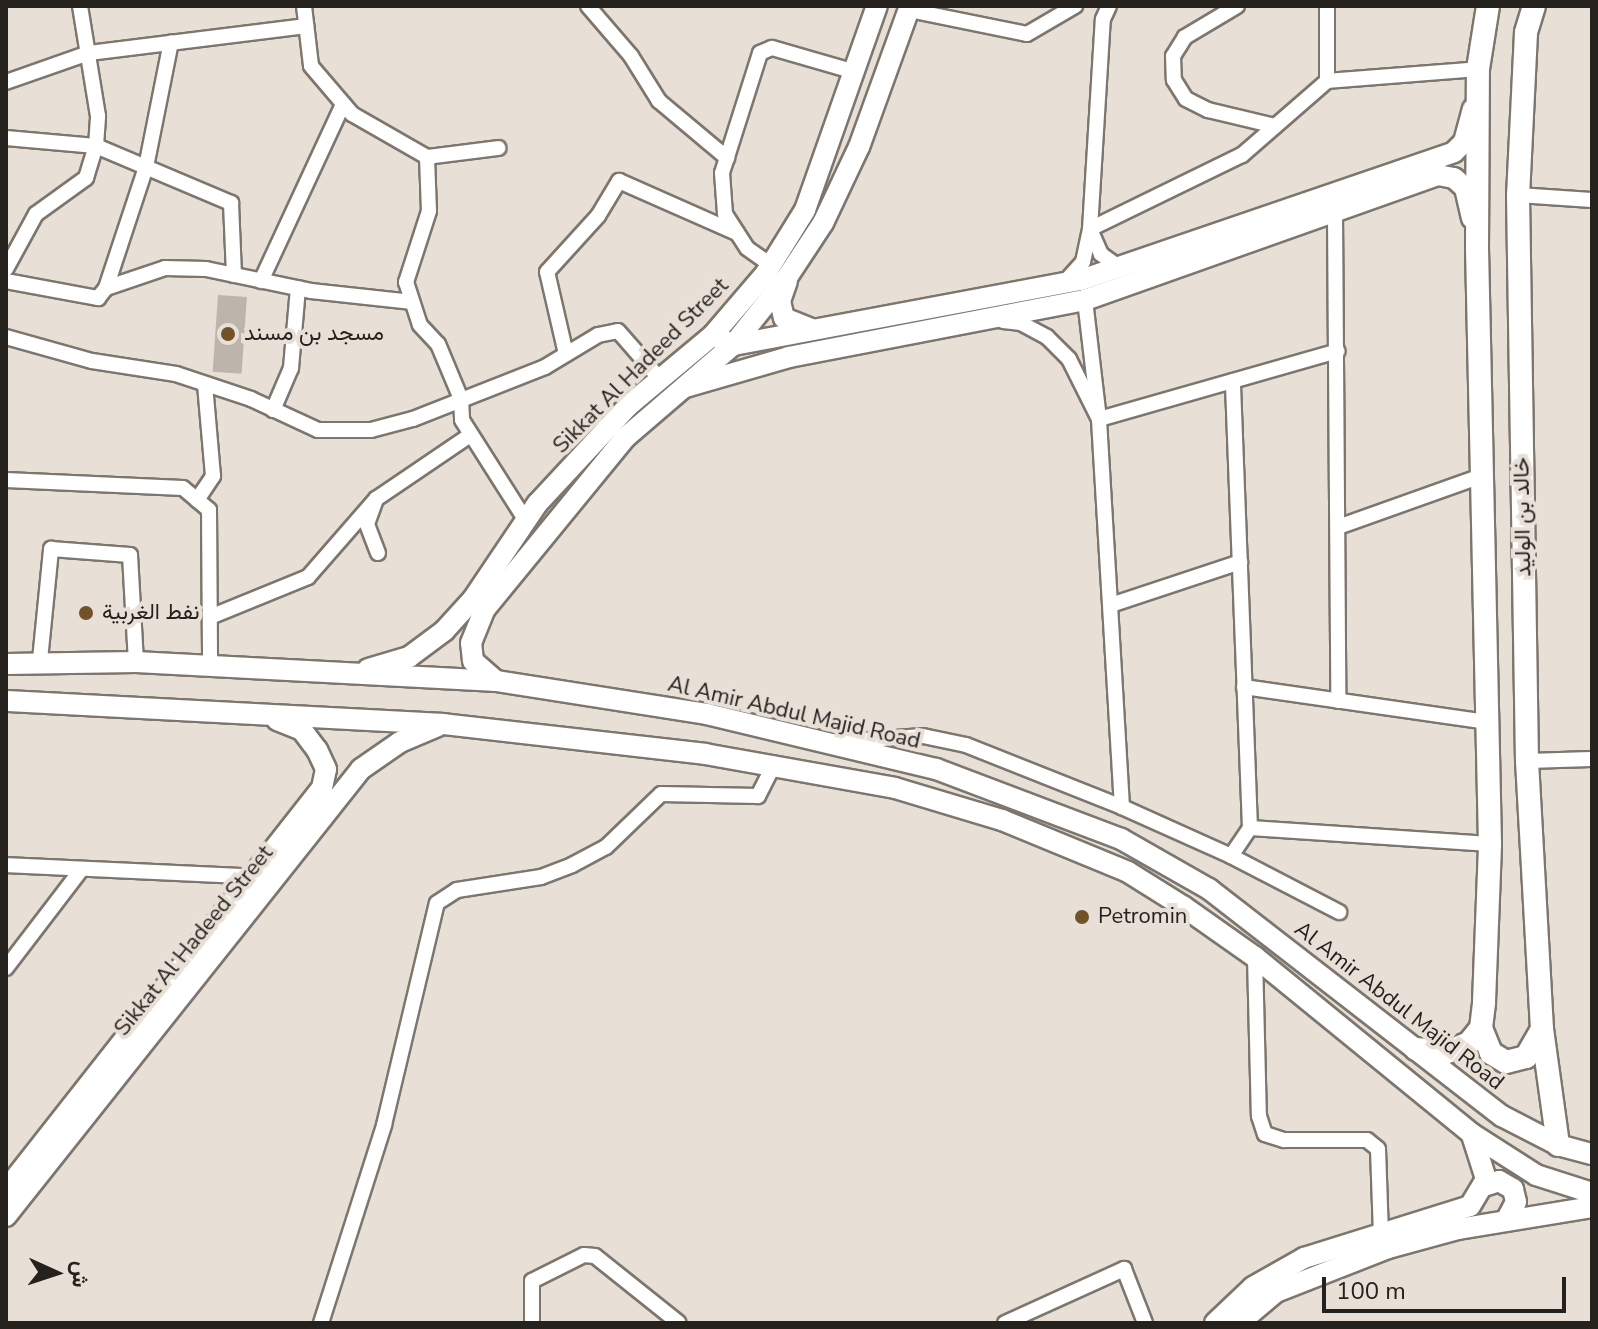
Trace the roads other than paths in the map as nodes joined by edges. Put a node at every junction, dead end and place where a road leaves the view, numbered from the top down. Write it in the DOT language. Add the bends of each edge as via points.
graph roads {
  1 [pos="80,6"];
  2 [pos="304,6"];
  3 [pos="588,6"];
  4 [pos="877,6"];
  5 [pos="1075,6"];
  6 [pos="1109,6"];
  7 [pos="1237,6"];
  8 [pos="1327,6"];
  9 [pos="1488,6"];
  10 [pos="1534,6"];
  11 [pos="910,8"];
  12 [pos="306,26"];
  13 [pos="171,42"];
  14 [pos="89,53"];
  15 [pos="1478,69"];
  16 [pos="855,72"];
  17 [pos="1327,81"];
  18 [pos="6,82"];
  19 [pos="343,104"];
  20 [pos="1275,126"];
  21 [pos="6,138"];
  22 [pos="96,146"];
  23 [pos="498,148"];
  24 [pos="427,157"];
  25 [pos="727,158"];
  26 [pos="146,167"];
  27 [pos="1518,195"];
  28 [pos="1592,200"];
  29 [pos="1335,215"];
  30 [pos="1090,229"];
  31 [pos="737,233"];
  32 [pos="1477,248"];
  33 [pos="1120,268"];
  34 [pos="6,269"];
  35 [pos="780,271"];
  36 [pos="234,275"];
  37 [pos="6,281"];
  38 [pos="261,281"];
  39 [pos="1064,283"];
  40 [pos="106,288"];
  41 [pos="298,288"];
  42 [pos="1085,300"];
  43 [pos="412,302"];
  44 [pos="986,319"];
  45 [pos="818,330"];
  46 [pos="713,335"];
  47 [pos="6,337"];
  48 [pos="733,345"];
  49 [pos="1337,351"];
  50 [pos="566,354"];
  51 [pos="660,379"];
  52 [pos="1233,381"];
  53 [pos="205,384"];
  54 [pos="685,387"];
  55 [pos="461,399"];
  56 [pos="273,410"];
  57 [pos="1099,419"];
  58 [pos="470,435"];
  59 [pos="1481,476"];
  60 [pos="6,480"];
  61 [pos="376,499"];
  62 [pos="197,500"];
  63 [pos="526,521"];
  64 [pos="1338,527"];
  65 [pos="378,553"];
  66 [pos="1240,562"];
  67 [pos="1114,604"];
  68 [pos="210,617"];
  69 [pos="6,656"];
  70 [pos="40,660"];
  71 [pos="136,662"];
  72 [pos="6,664"];
  73 [pos="210,667"];
  74 [pos="339,674"];
  75 [pos="496,681"];
  76 [pos="1244,687"];
  77 [pos="6,701"];
  78 [pos="1338,701"];
  79 [pos="6,712"];
  80 [pos="133,712"];
  81 [pos="258,713"];
  82 [pos="1486,722"];
  83 [pos="443,724"];
  84 [pos="837,742"];
  85 [pos="1592,759"];
  86 [pos="1527,761"];
  87 [pos="774,764"];
  88 [pos="1122,807"];
  89 [pos="1250,828"];
  90 [pos="1490,844"];
  91 [pos="1231,856"];
  92 [pos="6,865"];
  93 [pos="81,870"];
  94 [pos="256,877"];
  95 [pos="1339,912"];
  96 [pos="1255,957"];
  97 [pos="6,968"];
  98 [pos="1481,1028"];
  99 [pos="1542,1029"];
  100 [pos="1416,1049"];
  101 [pos="1472,1134"];
  102 [pos="1558,1145"];
  103 [pos="1592,1154"];
  104 [pos="1484,1186"];
  105 [pos="6,1190"];
  106 [pos="1592,1193"];
  107 [pos="1592,1207"];
  108 [pos="6,1216"];
  109 [pos="1506,1221"];
  110 [pos="1381,1233"];
  111 [pos="321,1323"];
  112 [pos="532,1323"];
  113 [pos="679,1323"];
  114 [pos="1005,1323"];
  115 [pos="1145,1323"];
  116 [pos="1215,1323"];
  117 [pos="1239,1323"];
  1 -- 14 [label="street"];
  2 -- 12 [label="street"];
  3 -- 25 [label="street" via="631,56 659,101"];
  4 -- 16 [label="main road, Sikkat Al Hadeed Street"];
  5 -- 11 [label="street" via="1027,34"];
  6 -- 30 [label="street" via="1103,19"];
  7 -- 20 [label="street" via="1185,37 1173,56 1174,80 1186,99 1208,110"];
  8 -- 17 [label="street"];
  9 -- 15 [label="main road, خالد بن الوليد"];
  10 -- 27 [label="main road, خالد بن الوليد" via="1526,33"];
  11 -- 35 [label="main road, Sikkat Al Hadeed Street" via="859,147 823,223"];
  12 -- 13 [label="street"];
  12 -- 19 [label="street" via="311,66"];
  13 -- 14 [label="street"];
  13 -- 26 [label="street"];
  14 -- 18 [label="street"];
  14 -- 22 [label="street" via="98,116"];
  15 -- 17 [label="street"];
  15 -- 32 [label="main road, خالد بن الوليد"];
  15 -- 33 [label="main road" via="1472,121 1454,152"];
  16 -- 25 [label="street" via="772,48 760,53"];
  16 -- 35 [label="main road, Sikkat Al Hadeed Street"];
  17 -- 20 [label="street"];
  19 -- 24 [label="street"];
  19 -- 38 [label="street"];
  20 -- 30 [label="street" via="1242,155"];
  21 -- 22 [label="street"];
  22 -- 26 [label="street"];
  22 -- 34 [label="street" via="86,178 36,214"];
  23 -- 24 [label="street"];
  24 -- 43 [label="street" via="429,211 406,282"];
  25 -- 31 [label="street" via="722,173 725,214"];
  26 -- 36 [label="street" via="231,203"];
  26 -- 40 [label="street"];
  27 -- 28 [label="street"];
  27 -- 86 [label="main road, خالد بن الوليد"];
  29 -- 32 [label="main road" via="1438,175 1454,178 1465,188"];
  29 -- 42 [label="main road"];
  29 -- 49 [label="street"];
  30 -- 33 [label="street" via="1101,254"];
  30 -- 39 [label="street" via="1083,262"];
  31 -- 35 [label="street" via="747,248"];
  31 -- 50 [label="street" via="619,181 598,216 547,272"];
  32 -- 59 [label="main road, خالد بن الوليد"];
  33 -- 39 [label="main road"];
  35 -- 45 [label="main road" via="784,318 794,326"];
  35 -- 46 [label="main road, Sikkat Al Hadeed Street"];
  35 -- 48 [label="main road, Sikkat Al Hadeed Street"];
  36 -- 38 [label="street"];
  36 -- 40 [label="street" via="165,268"];
  37 -- 40 [label="street" via="98,298"];
  38 -- 41 [label="street"];
  39 -- 45 [label="main road"];
  41 -- 43 [label="street"];
  41 -- 56 [label="street" via="291,368"];
  42 -- 44 [label="main road"];
  42 -- 57 [label="street"];
  43 -- 55 [label="street"];
  44 -- 54 [label="main road" via="789,357"];
  44 -- 57 [label="street" via="1021,323 1047,337 1069,359"];
  45 -- 48 [label="main road"];
  46 -- 48 [label="main road"];
  46 -- 51 [label="main road, Sikkat Al Hadeed Street"];
  47 -- 53 [label="street"];
  48 -- 54 [label="main road, Sikkat Al Hadeed Street"];
  49 -- 52 [label="street"];
  49 -- 64 [label="street"];
  50 -- 51 [label="street" via="598,335 618,331"];
  50 -- 55 [label="street"];
  51 -- 63 [label="main road, Sikkat Al Hadeed Street" via="628,406"];
  52 -- 57 [label="street"];
  52 -- 66 [label="street"];
  53 -- 56 [label="street"];
  53 -- 62 [label="street" via="213,476"];
  54 -- 75 [label="main road, Sikkat Al Hadeed Street" via="626,437 485,609 471,643 473,661"];
  55 -- 56 [label="street" via="371,430 318,430"];
  55 -- 58 [label="street" via="462,420"];
  57 -- 67 [label="street"];
  58 -- 61 [label="street"];
  58 -- 63 [label="street"];
  59 -- 64 [label="street"];
  59 -- 82 [label="main road, خالد بن الوليد"];
  60 -- 62 [label="street" via="183,488"];
  61 -- 65 [label="street" via="367,524"];
  61 -- 68 [label="street" via="308,577"];
  62 -- 68 [label="street" via="209,510"];
  63 -- 74 [label="main road, Sikkat Al Hadeed Street" via="473,599 444,631 409,657"];
  64 -- 78 [label="street"];
  66 -- 67 [label="street"];
  66 -- 76 [label="street"];
  67 -- 88 [label="street"];
  68 -- 73 [label="street"];
  69 -- 70 [label="main road"];
  70 -- 71 [label="main road"];
  70 -- 71 [label="street" via="51,549 130,555"];
  71 -- 72 [label="main road, Al Amir Abdul Majid Road"];
  71 -- 73 [label="main road, Al Amir Abdul Majid Road"];
  73 -- 74 [label="main road, Al Amir Abdul Majid Road"];
  74 -- 75 [label="main road, Al Amir Abdul Majid Road"];
  75 -- 84 [label="main road, Al Amir Abdul Majid Road" via="707,714"];
  76 -- 78 [label="street"];
  76 -- 89 [label="street"];
  77 -- 80 [label="main road"];
  78 -- 82 [label="street"];
  79 -- 80 [label="main road"];
  80 -- 81 [label="main road"];
  81 -- 83 [label="main road"];
  81 -- 94 [label="main road, Sikkat Al Hadeed Street" via="302,730 326,769 322,788"];
  82 -- 90 [label="main road, خالد بن الوليد"];
  83 -- 87 [label="main road"];
  83 -- 108 [label="main road, Sikkat Al Hadeed Street" via="400,742 361,769"];
  84 -- 88 [label="street" via="923,736 966,745"];
  84 -- 100 [label="main road, Al Amir Abdul Majid Road" via="949,774 1121,839 1209,889"];
  85 -- 86 [label="street"];
  86 -- 99 [label="main road, خالد بن الوليد"];
  87 -- 96 [label="main road" via="895,788 1065,845 1128,872"];
  87 -- 111 [label="street" via="758,796 661,794 606,847 572,865 541,877 457,890 437,903 368,1182"];
  88 -- 91 [label="street"];
  89 -- 90 [label="street"];
  89 -- 91 [label="street"];
  90 -- 98 [label="main road, خالد بن الوليد"];
  91 -- 95 [label="street"];
  92 -- 93 [label="street"];
  93 -- 94 [label="street"];
  93 -- 97 [label="street"];
  94 -- 105 [label="main road, Sikkat Al Hadeed Street"];
  96 -- 101 [label="main road"];
  96 -- 110 [label="street" via="1259,1116 1265,1134 1284,1140 1367,1140 1378,1149"];
  98 -- 99 [label="main road" via="1491,1053 1506,1062 1526,1057"];
  98 -- 100 [label="main road" via="1459,1049"];
  99 -- 102 [label="main road, خالد بن الوليد"];
  100 -- 102 [label="main road, Al Amir Abdul Majid Road" via="1502,1116"];
  101 -- 104 [label="main road" via="1486,1168"];
  101 -- 106 [label="main road" via="1536,1175"];
  102 -- 103 [label="main road, Al Amir Abdul Majid Road"];
  104 -- 109 [label="main road" via="1499,1181 1513,1189 1516,1202"];
  104 -- 110 [label="main road" via="1463,1210"];
  107 -- 109 [label="main road"];
  109 -- 117 [label="main road" via="1388,1248 1310,1275 1276,1292"];
  110 -- 116 [label="main road" via="1272,1273"];
  112 -- 113 [label="street" via="529,1290 538,1274 590,1255"];
  114 -- 115 [label="street" via="1124,1269"];
}
